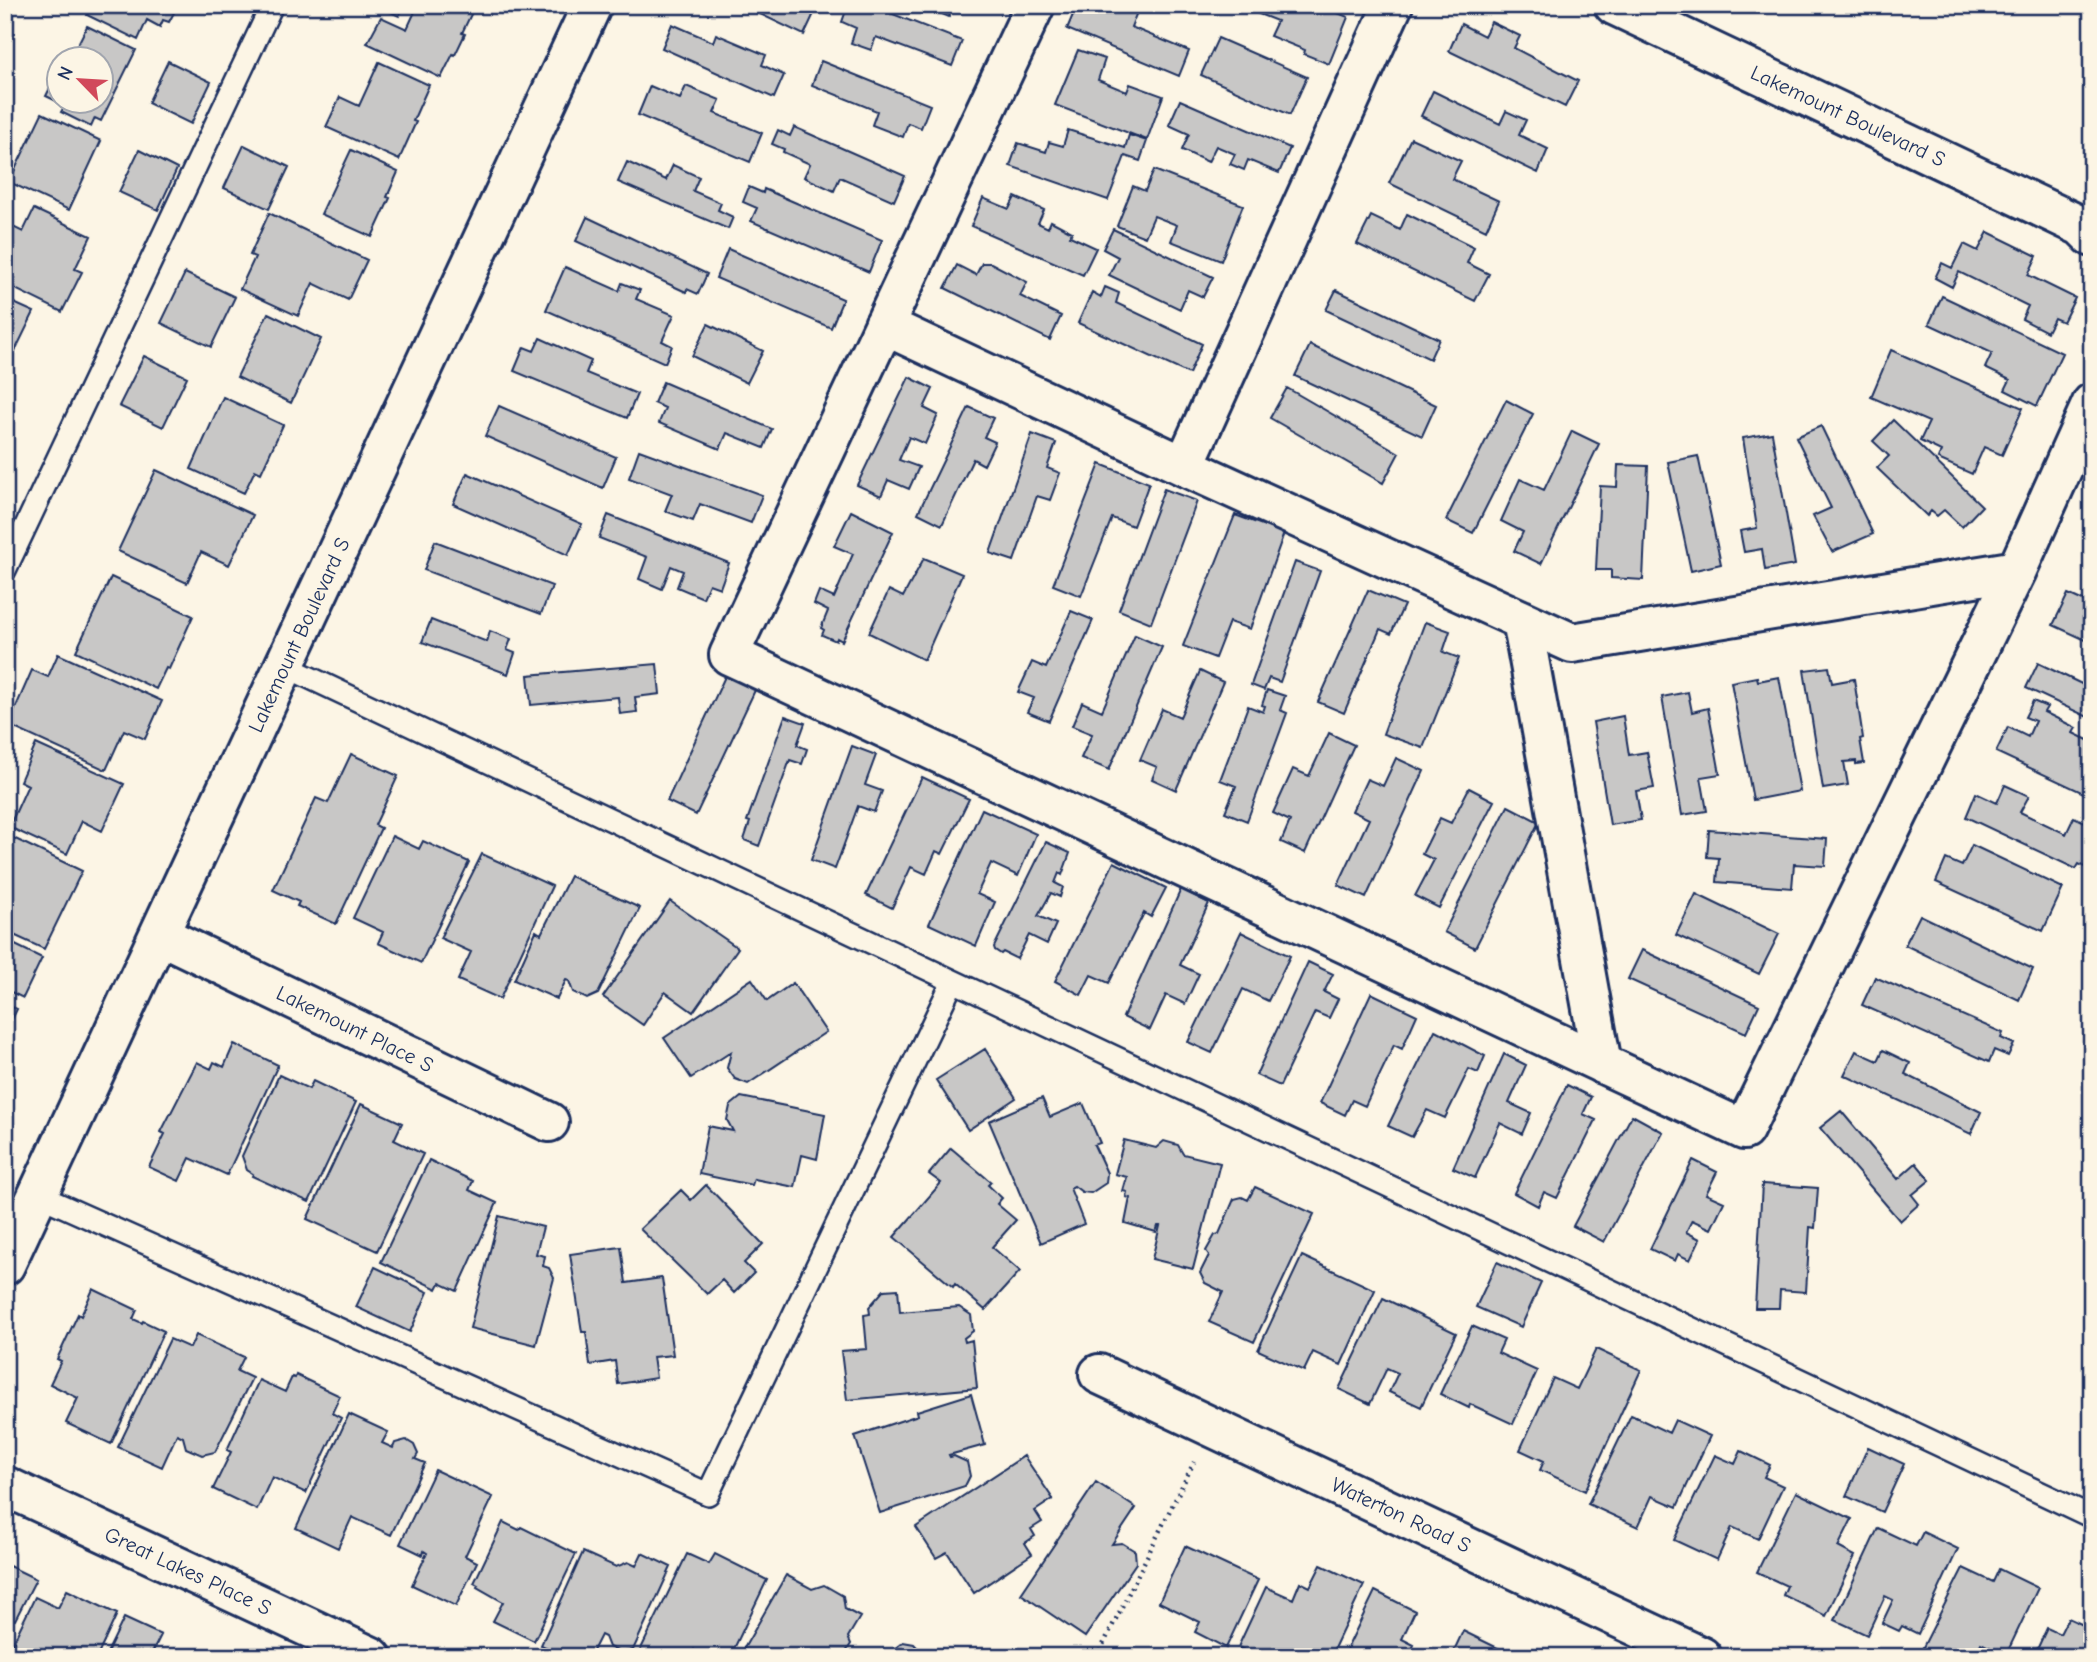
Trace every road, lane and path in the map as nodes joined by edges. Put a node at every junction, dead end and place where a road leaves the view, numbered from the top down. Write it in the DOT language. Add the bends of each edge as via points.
graph roads {
  1 [pos="272,5"];
  2 [pos="592,5"];
  3 [pos="1035,5"];
  4 [pos="1393,5"];
  5 [pos="1614,5"];
  6 [pos="2086,231"];
  7 [pos="884,325"];
  8 [pos="2092,403"];
  9 [pos="1184,466"];
  10 [pos="13,535"];
  11 [pos="5,570"];
  12 [pos="2017,570"];
  13 [pos="1522,620"];
  14 [pos="285,666"];
  15 [pos="160,935"];
  16 [pos="953,981"];
  17 [pos="1602,1064"];
  18 [pos="549,1122"];
  19 [pos="38,1195"];
  20 [pos="5,1265"];
  21 [pos="1099,1374"];
  22 [pos="1212,1427"];
  23 [pos="5,1486"];
  24 [pos="2092,1517"];
  25 [pos="372,1657"];
  26 [pos="1097,1657"];
  27 [pos="1702,1657"];
  1 -- 10 [label="lane"];
  2 -- 14 [label="street, Lakemount Boulevard S"];
  3 -- 7 [label="street"];
  4 -- 9 [label="street"];
  5 -- 6 [label="street, Lakemount Boulevard S"];
  7 -- 9 [label="street"];
  7 -- 17 [label="street" via="729,655"];
  8 -- 12 [label="street"];
  9 -- 13 [label="street"];
  10 -- 11 [label="lane"];
  12 -- 13 [label="street" via="1572,643"];
  12 -- 17 [label="street" via="1744,1130"];
  13 -- 17 [label="street"];
  14 -- 15 [label="street, Lakemount Boulevard S"];
  14 -- 16 [label="lane"];
  15 -- 18 [label="street, Lakemount Place S"];
  15 -- 19 [label="street, Lakemount Boulevard S"];
  16 -- 19 [label="lane" via="708,1494"];
  16 -- 24 [label="lane"];
  19 -- 20 [label="street, Lakemount Boulevard S"];
  21 -- 22 [label="street, Waterton Road S"];
  22 -- 26 [label="path"];
  22 -- 27 [label="street, Waterton Road S"];
  23 -- 25 [label="street, Great Lakes Place S"];
}
